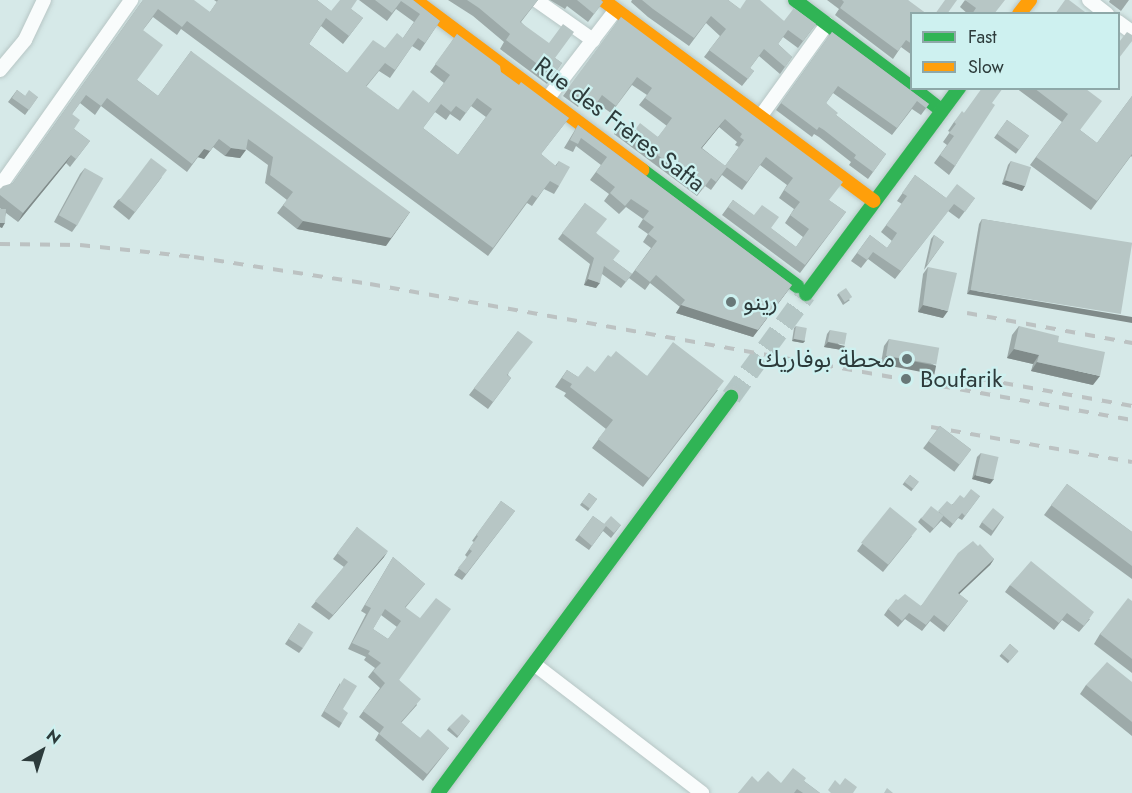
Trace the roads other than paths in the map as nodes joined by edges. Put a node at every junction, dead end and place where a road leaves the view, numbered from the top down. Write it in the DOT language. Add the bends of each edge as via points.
graph roads {
  1 [pos="44,0"];
  2 [pos="131,0"];
  3 [pos="415,0"];
  4 [pos="536,0"];
  5 [pos="603,0"];
  6 [pos="795,0"];
  7 [pos="1030,0"];
  8 [pos="1089,0"];
  9 [pos="615,11"];
  10 [pos="1021,12"];
  11 [pos="1104,12"];
  12 [pos="1120,23"];
  13 [pos="827,24"];
  14 [pos="1132,32"];
  15 [pos="593,40"];
  16 [pos="0,70"];
  17 [pos="910,86"];
  18 [pos="915,90"];
  19 [pos="957,90"];
  20 [pos="548,99"];
  21 [pos="941,110"];
  22 [pos="760,117"];
  23 [pos="0,186"];
  24 [pos="874,201"];
  25 [pos="731,397"];
  26 [pos="534,664"];
  27 [pos="438,793"];
  28 [pos="702,793"];
  1 -- 16 [label="street" via="25,40"];
  2 -- 23 [label="street"];
  3 -- 20 [label="main road, Rue des Frères Safta"];
  4 -- 15 [label="street"];
  5 -- 9 [label="main road"];
  6 -- 13 [label="main road"];
  7 -- 10 [label="main road"];
  8 -- 11 [label="street"];
  9 -- 15 [label="street"];
  9 -- 22 [label="main road"];
  12 -- 14 [label="street"];
  13 -- 17 [label="main road"];
  13 -- 22 [label="street"];
  15 -- 20 [label="street"];
  18 -- 21 [label="main road"];
  19 -- 21 [label="main road"];
  20 -- 24 [label="main road, Rue des Frères Safta" via="802,290"];
  21 -- 24 [label="main road"];
  22 -- 24 [label="main road"];
  25 -- 26 [label="main road"];
  26 -- 27 [label="main road"];
  26 -- 28 [label="street"];
}
